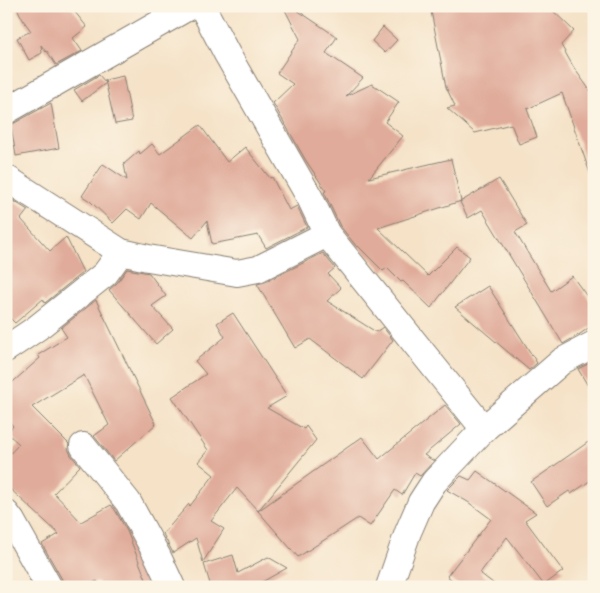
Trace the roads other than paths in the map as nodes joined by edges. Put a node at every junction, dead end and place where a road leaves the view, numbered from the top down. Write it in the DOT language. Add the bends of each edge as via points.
graph roads {
  1 [pos="190,6"];
  2 [pos="202,6"];
  3 [pos="6,111"];
  4 [pos="6,178"];
  5 [pos="327,234"];
  6 [pos="121,252"];
  7 [pos="594,344"];
  8 [pos="6,349"];
  9 [pos="484,429"];
  10 [pos="83,446"];
  11 [pos="6,512"];
  12 [pos="49,587"];
  13 [pos="172,587"];
  14 [pos="389,587"];
  1 -- 3 [label="street"];
  2 -- 5 [label="street" via="302,183"];
  4 -- 6 [label="street"];
  5 -- 6 [label="street" via="258,269 237,272"];
  5 -- 9 [label="street"];
  6 -- 8 [label="street" via="105,274"];
  7 -- 9 [label="street" via="562,361"];
  9 -- 14 [label="street" via="434,482 421,502"];
  10 -- 13 [label="street" via="128,502"];
  11 -- 12 [label="street"];
}
